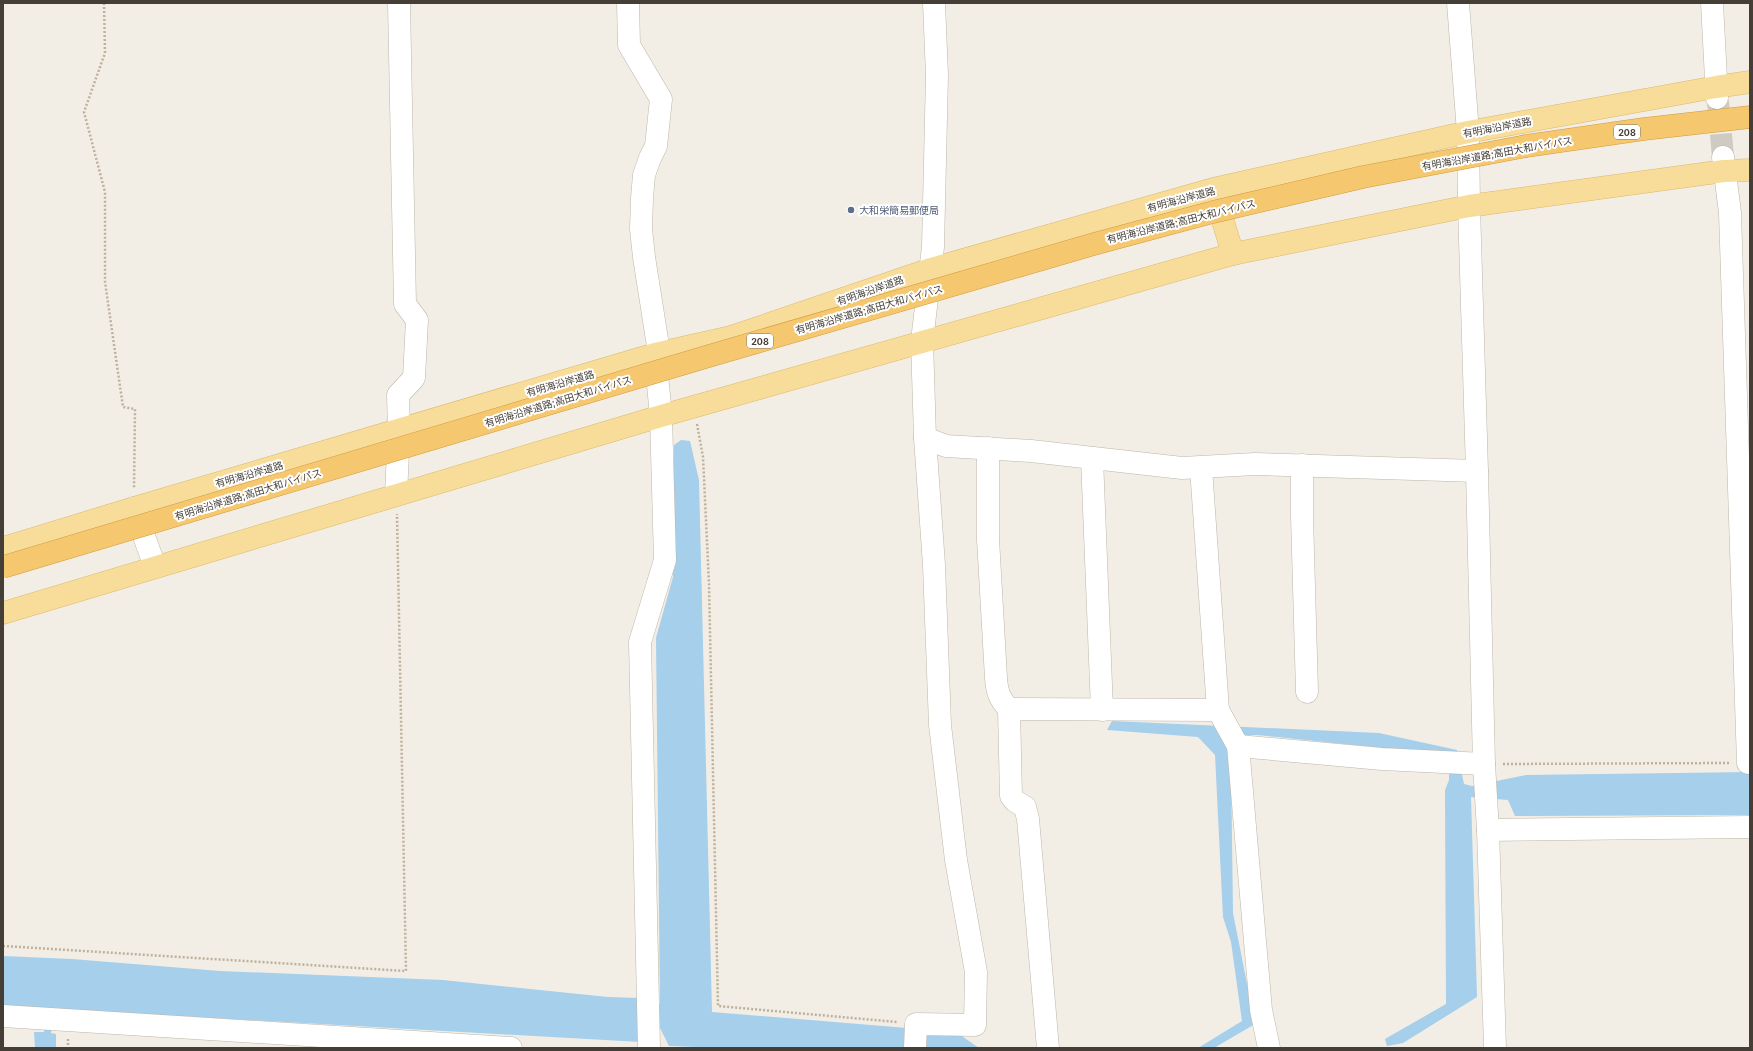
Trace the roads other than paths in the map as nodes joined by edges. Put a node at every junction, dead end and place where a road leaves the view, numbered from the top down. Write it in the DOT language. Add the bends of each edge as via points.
graph roads {
  1 [pos="399,3"];
  2 [pos="628,3"];
  3 [pos="934,3"];
  4 [pos="1458,3"];
  5 [pos="1712,3"];
  6 [pos="1750,82"];
  7 [pos="1717,92"];
  8 [pos="1750,119"];
  9 [pos="1468,132"];
  10 [pos="1724,164"];
  11 [pos="1750,170"];
  12 [pos="1213,189"];
  13 [pos="1468,206"];
  14 [pos="1233,254"];
  15 [pos="932,269"];
  16 [pos="922,342"];
  17 [pos="655,354"];
  18 [pos="661,416"];
  19 [pos="399,430"];
  20 [pos="925,438"];
  21 [pos="988,448"];
  22 [pos="1092,458"];
  23 [pos="1302,465"];
  24 [pos="1201,468"];
  25 [pos="1478,471"];
  26 [pos="396,495"];
  27 [pos="134,508"];
  28 [pos="3,548"];
  29 [pos="3,567"];
  30 [pos="155,567"];
  31 [pos="3,613"];
  32 [pos="1307,692"];
  33 [pos="1009,709"];
  34 [pos="1102,710"];
  35 [pos="1218,710"];
  36 [pos="1238,746"];
  37 [pos="1748,763"];
  38 [pos="1484,764"];
  39 [pos="1750,827"];
  40 [pos="1488,830"];
  41 [pos="3,1016"];
  42 [pos="294,1042"];
  43 [pos="511,1048"];
  44 [pos="649,1048"];
  45 [pos="915,1048"];
  46 [pos="1048,1048"];
  47 [pos="1269,1048"];
  48 [pos="1495,1048"];
  1 -- 19 [label="street" via="405,304 417,320 414,378 398,395"];
  2 -- 17 [label="street" via="629,45 661,99 656,146 644,175 641,229 658,346"];
  3 -- 15 [label="street" via="937,75"];
  4 -- 9 [label="street"];
  5 -- 7 [label="street"];
  6 -- 7 [label="main road, 有明海沿岸道路"];
  7 -- 9 [label="main road, 有明海沿岸道路"];
  8 -- 29 [label="highway, 有明海沿岸道路;高田大和バイパス / 208, bridge" via="1728,119 1526,146 1363,177 1213,212 1094,244 693,361"];
  9 -- 12 [label="main road, 有明海沿岸道路"];
  9 -- 13 [label="street"];
  10 -- 11 [label="main road"];
  10 -- 13 [label="main road"];
  10 -- 37 [label="street" via="1730,212"];
  12 -- 14 [label="main road"];
  12 -- 15 [label="main road, 有明海沿岸道路"];
  13 -- 14 [label="main road"];
  13 -- 25 [label="street"];
  14 -- 16 [label="main road"];
  15 -- 16 [label="street"];
  15 -- 17 [label="main road, 有明海沿岸道路" via="731,337"];
  16 -- 18 [label="main road"];
  16 -- 20 [label="street"];
  17 -- 18 [label="street"];
  17 -- 19 [label="main road, 有明海沿岸道路"];
  18 -- 26 [label="main road"];
  18 -- 44 [label="street" via="665,560 640,642"];
  19 -- 26 [label="street"];
  19 -- 27 [label="main road, 有明海沿岸道路"];
  20 -- 21 [label="street" via="946,446"];
  20 -- 45 [label="street" via="934,565 940,725 956,860 976,972 975,1025 916,1024"];
  21 -- 22 [label="street"];
  21 -- 33 [label="street" via="988,539 997,683 998,694"];
  22 -- 24 [label="street"];
  22 -- 34 [label="street"];
  23 -- 24 [label="street" via="1255,464"];
  23 -- 25 [label="street"];
  23 -- 32 [label="street"];
  24 -- 35 [label="street"];
  25 -- 38 [label="street"];
  26 -- 30 [label="main road"];
  27 -- 28 [label="main road, 有明海沿岸道路"];
  27 -- 30 [label="street"];
  30 -- 31 [label="main road"];
  33 -- 34 [label="street"];
  33 -- 46 [label="street" via="1011,796 1025,807 1028,819"];
  34 -- 35 [label="street"];
  35 -- 36 [label="street"];
  36 -- 38 [label="street" via="1382,759"];
  36 -- 47 [label="street" via="1261,1010"];
  38 -- 40 [label="street"];
  39 -- 40 [label="street"];
  40 -- 48 [label="street"];
  41 -- 42 [label="street"];
  42 -- 43 [label="street"];
}
